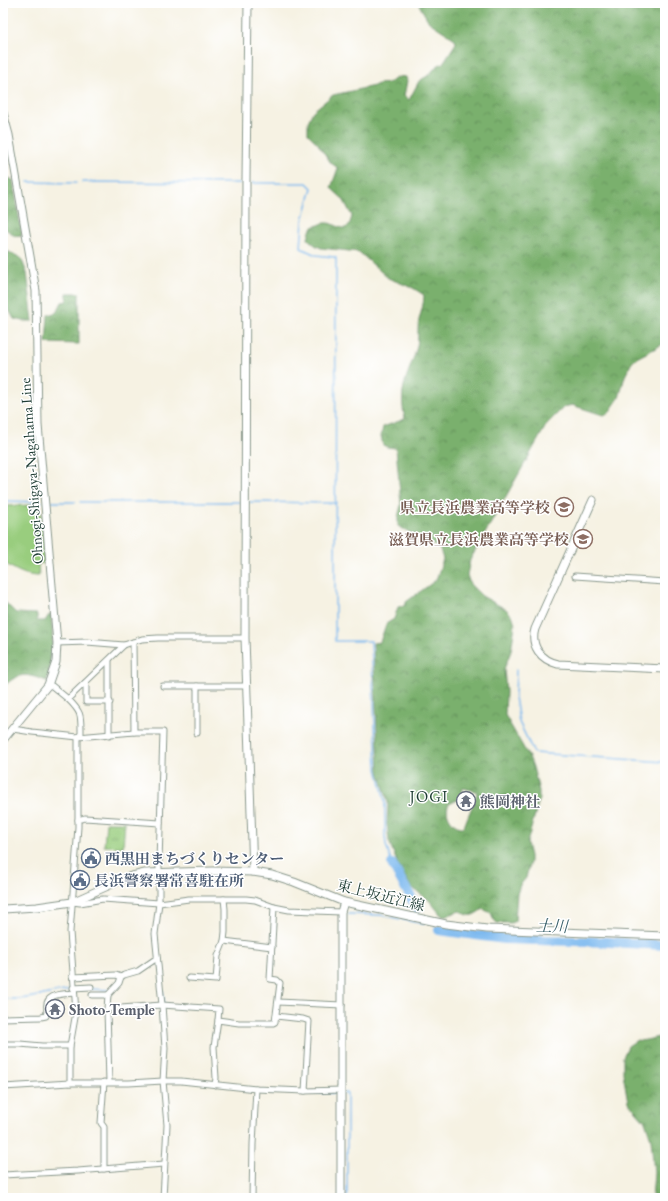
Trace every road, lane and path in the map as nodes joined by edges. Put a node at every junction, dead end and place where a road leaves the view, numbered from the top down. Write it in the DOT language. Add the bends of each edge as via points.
graph roads {
  1 [pos="248,3"];
  2 [pos="3,114"];
  3 [pos="593,500"];
  4 [pos="574,576"];
  5 [pos="665,582"];
  6 [pos="245,638"];
  7 [pos="133,642"];
  8 [pos="57,643"];
  9 [pos="124,645"];
  10 [pos="109,661"];
  11 [pos="665,669"];
  12 [pos="85,683"];
  13 [pos="48,685"];
  14 [pos="163,686"];
  15 [pos="197,686"];
  16 [pos="246,686"];
  17 [pos="68,699"];
  18 [pos="110,702"];
  19 [pos="13,728"];
  20 [pos="134,732"];
  21 [pos="197,733"];
  22 [pos="109,735"];
  23 [pos="78,737"];
  24 [pos="3,740"];
  25 [pos="78,820"];
  26 [pos="160,823"];
  27 [pos="159,872"];
  28 [pos="253,872"];
  29 [pos="98,890"];
  30 [pos="102,899"];
  31 [pos="224,899"];
  32 [pos="72,902"];
  33 [pos="344,902"];
  34 [pos="159,903"];
  35 [pos="274,907"];
  36 [pos="3,909"];
  37 [pos="341,912"];
  38 [pos="665,936"];
  39 [pos="224,942"];
  40 [pos="272,947"];
  41 [pos="157,958"];
  42 [pos="72,977"];
  43 [pos="120,977"];
  44 [pos="189,978"];
  45 [pos="91,987"];
  46 [pos="74,990"];
  47 [pos="92,994"];
  48 [pos="108,995"];
  49 [pos="278,1002"];
  50 [pos="163,1005"];
  51 [pos="342,1005"];
  52 [pos="107,1009"];
  53 [pos="276,1016"];
  54 [pos="3,1018"];
  55 [pos="218,1020"];
  56 [pos="3,1044"];
  57 [pos="70,1046"];
  58 [pos="163,1081"];
  59 [pos="106,1082"];
  60 [pos="70,1083"];
  61 [pos="216,1083"];
  62 [pos="3,1088"];
  63 [pos="256,1089"];
  64 [pos="305,1091"];
  65 [pos="341,1092"];
  66 [pos="164,1164"];
  67 [pos="104,1169"];
  68 [pos="3,1175"];
  69 [pos="163,1198"];
  70 [pos="252,1198"];
  71 [pos="341,1198"];
  1 -- 6 [label="street"];
  2 -- 8 [label="street, Ohnogi-Shigaya-Nagahama Line" via="9,135 36,291 38,425"];
  3 -- 11 [label="street" via="535,629 537,649 545,659 558,664"];
  4 -- 5 [label="street"];
  6 -- 7 [label="street" via="158,638"];
  6 -- 16 [label="street"];
  7 -- 9 [label="street"];
  7 -- 20 [label="street"];
  8 -- 9 [label="street"];
  8 -- 13 [label="street, Ohnogi-Shigaya-Nagahama Line" via="56,662"];
  9 -- 10 [label="street"];
  10 -- 12 [label="street"];
  10 -- 18 [label="street"];
  12 -- 17 [label="street"];
  12 -- 18 [label="street" via="86,702"];
  13 -- 17 [label="street"];
  13 -- 19 [label="street, Ohnogi-Shigaya-Nagahama Line"];
  14 -- 15 [label="street"];
  15 -- 16 [label="street"];
  15 -- 21 [label="street"];
  16 -- 28 [label="street"];
  17 -- 23 [label="street" via="80,713 81,734"];
  18 -- 22 [label="street"];
  19 -- 23 [label="street"];
  19 -- 24 [label="street, Ohnogi-Shigaya-Nagahama Line"];
  20 -- 22 [label="street"];
  20 -- 26 [label="street" via="163,732"];
  22 -- 23 [label="street"];
  23 -- 25 [label="street"];
  25 -- 26 [label="street" via="85,818"];
  25 -- 32 [label="street"];
  26 -- 27 [label="street"];
  27 -- 28 [label="street, 東上坂近江線"];
  27 -- 29 [label="street, 東上坂近江線" via="128,877"];
  27 -- 34 [label="street"];
  28 -- 33 [label="street, 東上坂近江線" via="294,882"];
  29 -- 30 [label="street"];
  29 -- 32 [label="street, 東上坂近江線"];
  30 -- 32 [label="street"];
  30 -- 34 [label="street"];
  31 -- 34 [label="street" via="189,899"];
  31 -- 35 [label="street" via="255,900"];
  31 -- 39 [label="street"];
  32 -- 36 [label="street, 東上坂近江線"];
  32 -- 42 [label="street"];
  33 -- 37 [label="street"];
  33 -- 38 [label="street, 東上坂近江線" via="456,926"];
  34 -- 41 [label="street" via="155,934"];
  35 -- 37 [label="street"];
  35 -- 40 [label="street"];
  37 -- 51 [label="street"];
  39 -- 40 [label="street"];
  39 -- 44 [label="street" via="218,956 216,980"];
  40 -- 49 [label="street" via="270,979 280,983"];
  41 -- 43 [label="street" via="138,971"];
  41 -- 50 [label="street"];
  42 -- 43 [label="street"];
  42 -- 46 [label="street"];
  43 -- 48 [label="street" via="119,983"];
  45 -- 46 [label="street"];
  46 -- 54 [label="street" via="50,998 46,1016"];
  46 -- 57 [label="street" via="76,1012"];
  47 -- 48 [label="street"];
  48 -- 52 [label="street"];
  49 -- 51 [label="street"];
  49 -- 53 [label="street"];
  50 -- 52 [label="street"];
  50 -- 55 [label="street" via="219,1009"];
  50 -- 58 [label="street"];
  51 -- 65 [label="street"];
  52 -- 59 [label="street"];
  53 -- 55 [label="street" via="273,1024"];
  53 -- 64 [label="street" via="309,1022"];
  55 -- 61 [label="street" via="214,1047"];
  56 -- 57 [label="street"];
  57 -- 60 [label="street"];
  58 -- 59 [label="street"];
  58 -- 61 [label="street"];
  58 -- 66 [label="street" via="167,1125"];
  59 -- 60 [label="street"];
  59 -- 67 [label="street" via="101,1123 104,1127"];
  60 -- 62 [label="street"];
  61 -- 63 [label="street"];
  63 -- 64 [label="street"];
  63 -- 70 [label="street"];
  64 -- 65 [label="street"];
  65 -- 71 [label="street"];
  66 -- 67 [label="street"];
  66 -- 69 [label="street"];
  67 -- 68 [label="street"];
}
